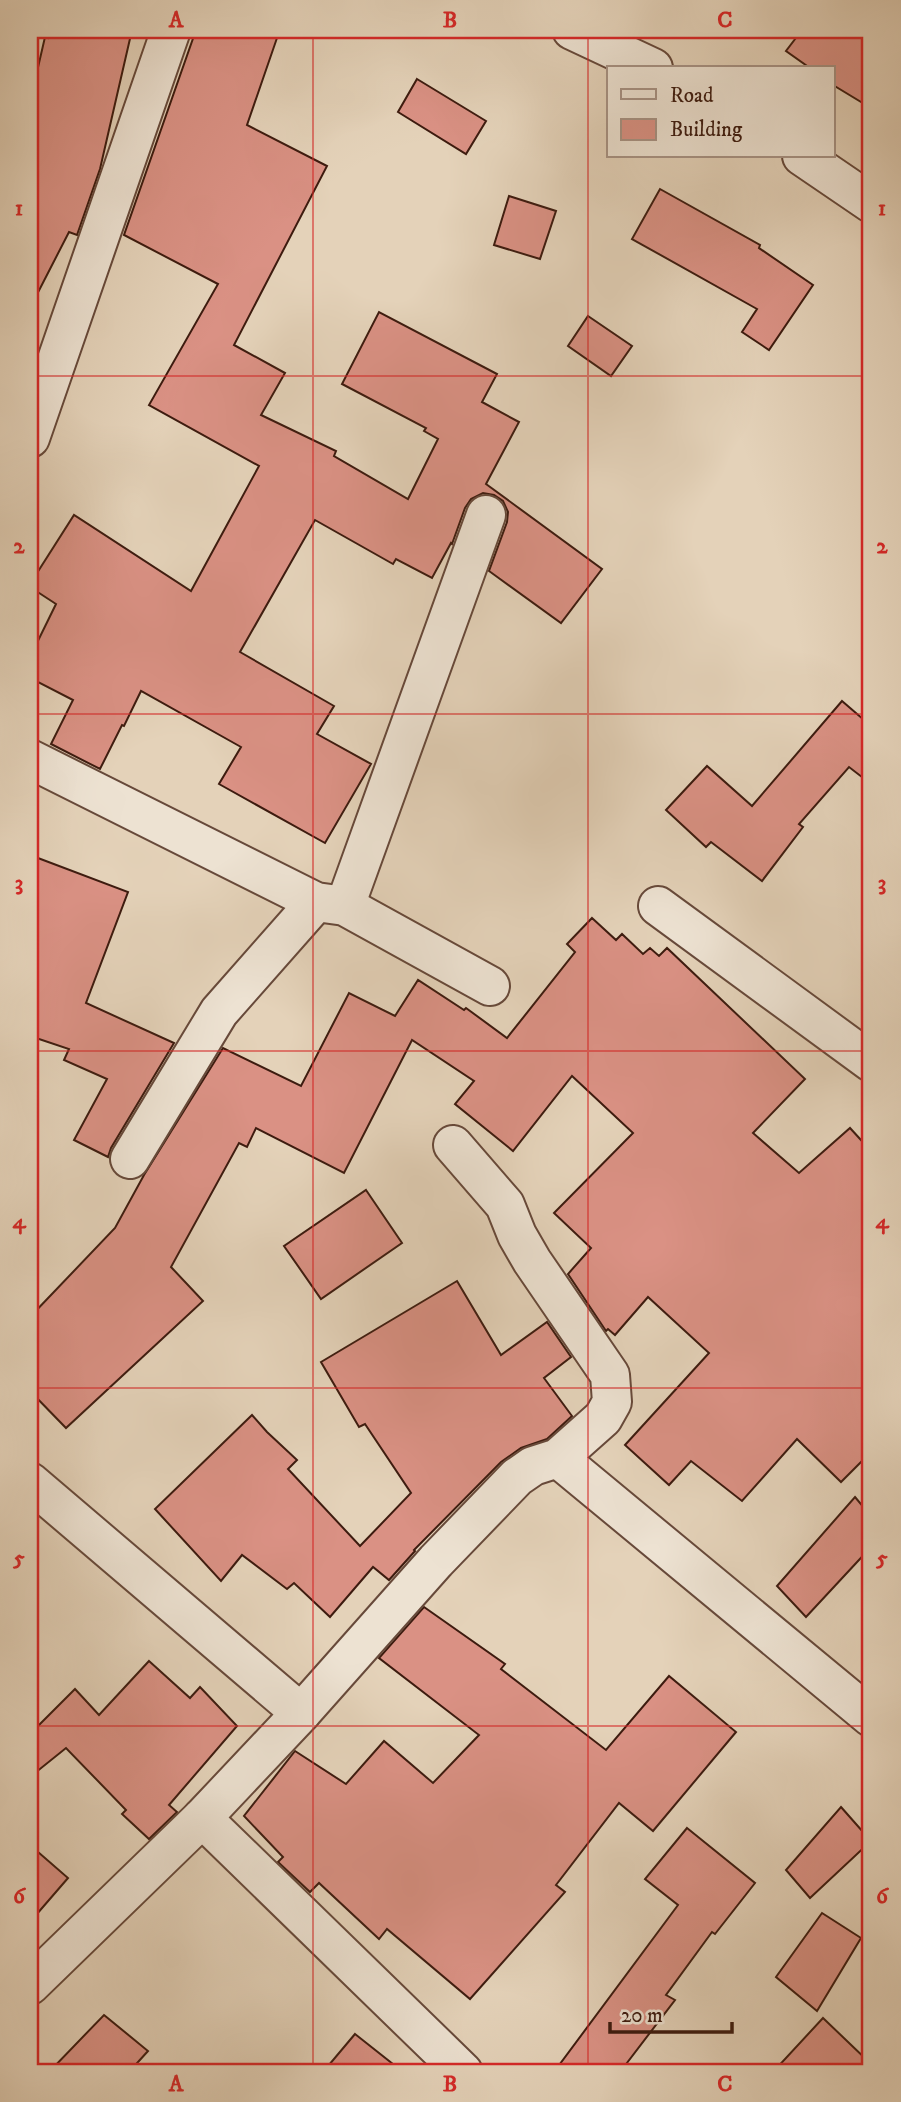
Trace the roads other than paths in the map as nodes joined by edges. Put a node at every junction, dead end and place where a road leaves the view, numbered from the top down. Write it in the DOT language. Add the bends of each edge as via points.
graph roads {
  1 [pos="171,30"];
  2 [pos="572,30"];
  3 [pos="649,66"];
  4 [pos="805,158"];
  5 [pos="871,203"];
  6 [pos="30,438"];
  7 [pos="486,515"];
  8 [pos="30,759"];
  9 [pos="331,904"];
  10 [pos="658,906"];
  11 [pos="490,986"];
  12 [pos="871,1062"];
  13 [pos="453,1145"];
  14 [pos="130,1159"];
  15 [pos="558,1458"];
  16 [pos="30,1482"];
  17 [pos="301,1713"];
  18 [pos="871,1717"];
  19 [pos="202,1818"];
  20 [pos="30,1985"];
  21 [pos="463,2072"];
  1 -- 6 [label="street"];
  2 -- 3 [label="street"];
  4 -- 5 [label="street"];
  7 -- 9 [label="street"];
  8 -- 9 [label="street"];
  9 -- 11 [label="street"];
  9 -- 14 [label="street" via="219,1012"];
  10 -- 12 [label="street"];
  13 -- 15 [label="street" via="505,1205 532,1261 610,1375 612,1402 603,1418"];
  15 -- 17 [label="street" via="517,1477"];
  15 -- 18 [label="street"];
  16 -- 17 [label="street"];
  17 -- 19 [label="street"];
  19 -- 20 [label="street"];
  19 -- 21 [label="street"];
}
